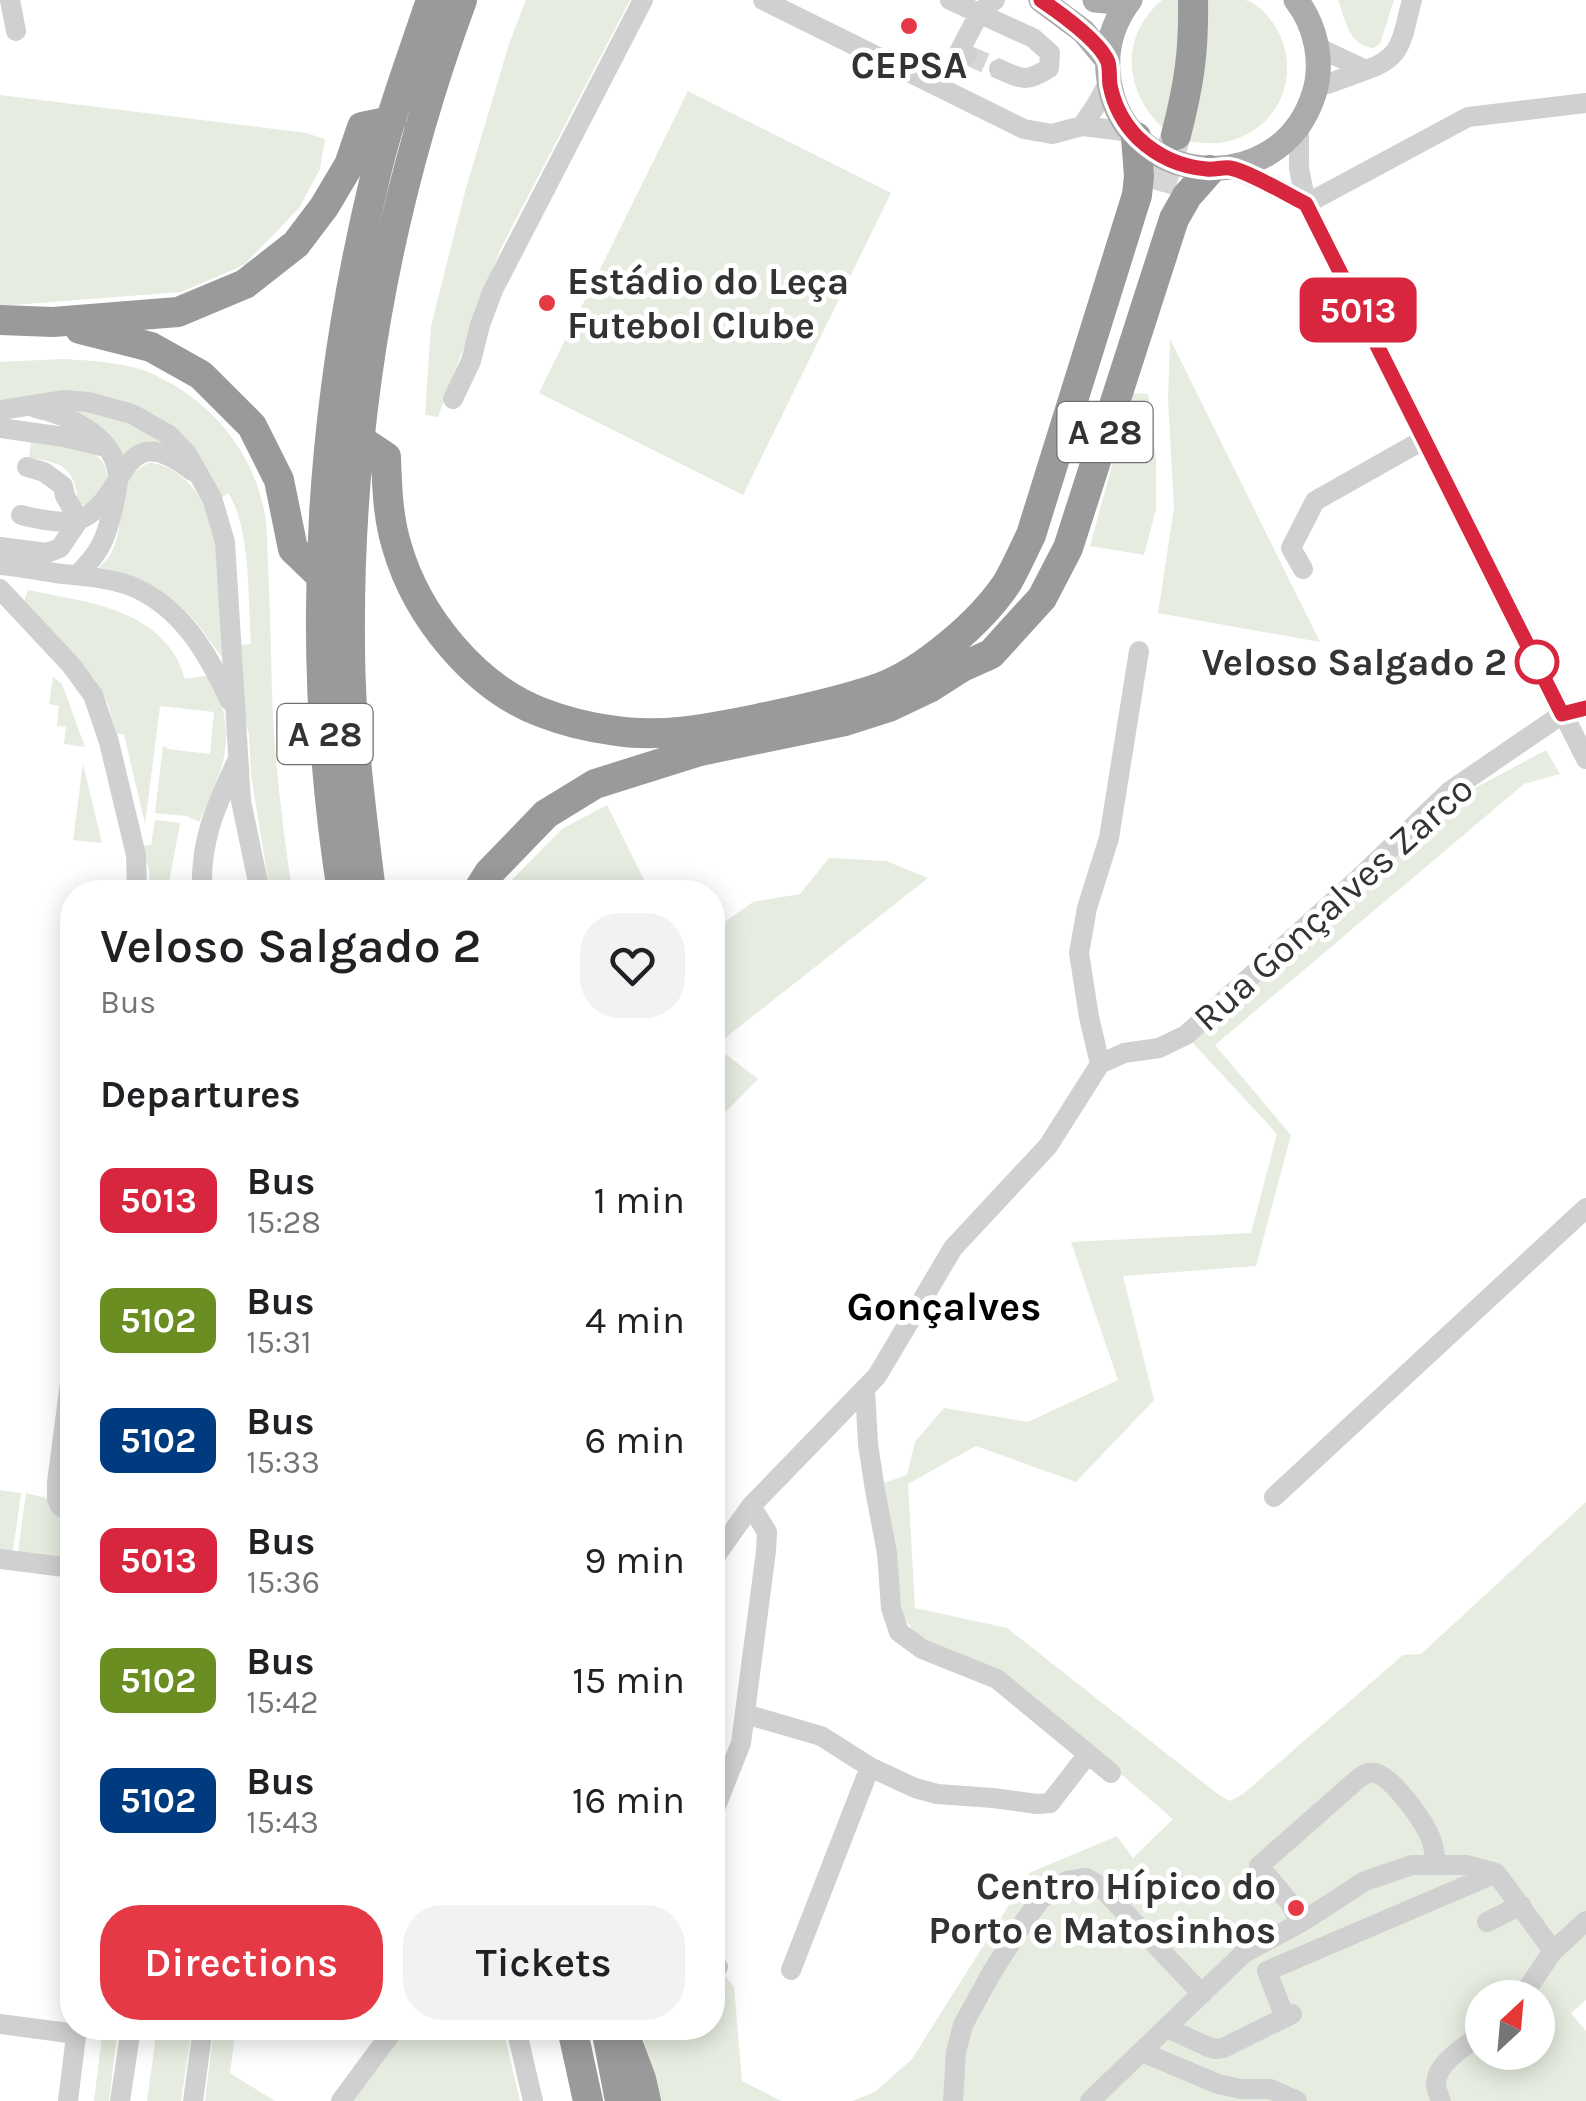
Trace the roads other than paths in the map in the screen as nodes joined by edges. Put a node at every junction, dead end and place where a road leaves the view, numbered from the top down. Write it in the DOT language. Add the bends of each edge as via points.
graph roads {
  1 [pos="10,0"];
  2 [pos="431,0"];
  3 [pos="462,0"];
  4 [pos="643,0"];
  5 [pos="762,0"];
  6 [pos="950,0"];
  7 [pos="1042,0"];
  8 [pos="1095,0"];
  9 [pos="1192,0"];
  10 [pos="1412,0"];
  11 [pos="1128,2"];
  12 [pos="1301,3"];
  13 [pos="988,6"];
  14 [pos="16,31"];
  15 [pos="1317,47"];
  16 [pos="967,55"];
  17 [pos="999,69"];
  18 [pos="1366,70"];
  19 [pos="1108,72"];
  20 [pos="1316,88"];
  21 [pos="1586,103"];
  22 [pos="391,121"];
  23 [pos="1300,125"];
  24 [pos="1082,126"];
  25 [pos="1134,134"];
  26 [pos="1176,135"];
  27 [pos="1221,169"];
  28 [pos="1159,191"];
  29 [pos="1306,204"];
  30 [pos="0,320"];
  31 [pos="53,322"];
  32 [pos="454,399"];
  33 [pos="28,406"];
  34 [pos="0,410"];
  35 [pos="0,428"];
  36 [pos="360,439"];
  37 [pos="1424,440"];
  38 [pos="108,448"];
  39 [pos="27,467"];
  40 [pos="118,478"];
  41 [pos="201,479"];
  42 [pos="65,496"];
  43 [pos="21,516"];
  44 [pos="80,520"];
  45 [pos="58,521"];
  46 [pos="0,547"];
  47 [pos="0,565"];
  48 [pos="1303,569"];
  49 [pos="78,575"];
  50 [pos="321,576"];
  51 [pos="0,588"];
  52 [pos="1139,650"];
  53 [pos="962,667"];
  54 [pos="1586,708"];
  55 [pos="235,712"];
  56 [pos="1562,714"];
  57 [pos="239,758"];
  58 [pos="1586,759"];
  59 [pos="137,880"];
  60 [pos="202,880"];
  61 [pos="257,880"];
  62 [pos="341,880"];
  63 [pos="371,880"];
  64 [pos="485,880"];
  65 [pos="1100,1064"];
  66 [pos="1586,1208"];
  67 [pos="865,1388"];
  68 [pos="60,1459"];
  69 [pos="1274,1497"];
  70 [pos="60,1506"];
  71 [pos="751,1506"];
  72 [pos="725,1543"];
  73 [pos="0,1559"];
  74 [pos="60,1566"];
  75 [pos="745,1714"];
  76 [pos="1088,1754"];
  77 [pos="870,1768"];
  78 [pos="1112,1774"];
  79 [pos="725,1782"];
  80 [pos="1436,1864"];
  81 [pos="1496,1873"];
  82 [pos="1521,1905"];
  83 [pos="1586,1921"];
  84 [pos="1487,1922"];
  85 [pos="1300,1923"];
  86 [pos="1553,1951"];
  87 [pos="791,1970"];
  88 [pos="1533,1980"];
  89 [pos="1202,1994"];
  90 [pos="0,2024"];
  91 [pos="1167,2028"];
  92 [pos="60,2029"];
  93 [pos="76,2040"];
  94 [pos="129,2040"];
  95 [pos="201,2040"];
  96 [pos="386,2040"];
  97 [pos="519,2040"];
  98 [pos="574,2040"];
  99 [pos="608,2040"];
  100 [pos="626,2040"];
  101 [pos="1465,2046"];
  102 [pos="1142,2052"];
  103 [pos="585,2091"];
  104 [pos="68,2101"];
  105 [pos="120,2101"];
  106 [pos="193,2101"];
  107 [pos="340,2101"];
  108 [pos="533,2101"];
  109 [pos="620,2101"];
  110 [pos="646,2101"];
  111 [pos="953,2101"];
  112 [pos="1090,2101"];
  113 [pos="1296,2101"];
  114 [pos="1441,2101"];
  1 -- 14 [label="street"];
  2 -- 22 [label="highway, A 28"];
  3 -- 36 [label="highway, A 28" via="396,221"];
  4 -- 32 [label="street" via="493,290"];
  5 -- 24 [label="street" via="1024,129 1052,134"];
  6 -- 13 [label="street"];
  7 -- 19 [label="main road" via="1083,30"];
  8 -- 11 [label="main road"];
  9 -- 26 [label="highway" via="1189,85"];
  10 -- 18 [label="street" via="1394,56"];
  11 -- 19 [label="main road" via="1110,41"];
  12 -- 15 [label="main road"];
  13 -- 16 [label="street" via="959,52"];
  13 -- 17 [label="street" via="1050,53 1049,68 1033,78"];
  15 -- 18 [label="street"];
  15 -- 20 [label="main road"];
  18 -- 20 [label="street"];
  19 -- 24 [label="street"];
  19 -- 25 [label="main road" via="1115,102"];
  20 -- 23 [label="main road"];
  21 -- 29 [label="street" via="1468,117"];
  22 -- 31 [label="highway" via="362,127 324,208 296,244 246,284 178,312"];
  22 -- 50 [label="highway, A 28" via="335,387"];
  23 -- 27 [label="main road" via="1270,154"];
  23 -- 29 [label="street"];
  24 -- 25 [label="street"];
  25 -- 27 [label="main road" via="1170,160"];
  25 -- 36 [label="highway" via="1137,195 1031,536 1008,580 959,638 882,687 780,714 664,733 612,731 542,713 482,677 432,622 397,546 386,457"];
  27 -- 29 [label="street"];
  27 -- 53 [label="highway, A 28" via="1187,196 1174,219 1068,548 1042,598 991,654"];
  28 -- 53 [label="highway" via="1041,555 1024,589"];
  29 -- 37 [label="street"];
  30 -- 31 [label="highway"];
  31 -- 50 [label="highway" via="152,347 201,376 252,426 279,480 294,548"];
  33 -- 34 [label="street"];
  33 -- 38 [label="street" via="65,416"];
  33 -- 41 [label="street" via="65,400 132,414 170,435"];
  35 -- 38 [label="street"];
  36 -- 63 [label="highway, A 28" via="350,644"];
  37 -- 48 [label="street" via="1315,501 1291,548"];
  37 -- 56 [label="street"];
  38 -- 40 [label="street"];
  39 -- 42 [label="street" via="56,479"];
  40 -- 41 [label="street" via="134,457 150,452 165,454"];
  40 -- 44 [label="street"];
  40 -- 49 [label="street" via="104,543"];
  41 -- 55 [label="street" via="226,542"];
  42 -- 44 [label="street"];
  42 -- 45 [label="street"];
  43 -- 45 [label="street"];
  44 -- 45 [label="street"];
  44 -- 46 [label="street" via="48,554"];
  47 -- 49 [label="street"];
  49 -- 55 [label="street" via="129,586 177,615 216,670"];
  50 -- 62 [label="highway, A 28" via="326,746"];
  51 -- 59 [label="street" via="93,695 136,855"];
  52 -- 65 [label="street" via="1108,838 1079,953"];
  53 -- 64 [label="highway" via="889,707 845,722 700,750 595,784 546,814"];
  54 -- 56 [label="street, Rua Gonçalves Zarco"];
  55 -- 57 [label="street"];
  56 -- 58 [label="street"];
  56 -- 65 [label="street, Rua Gonçalves Zarco" via="1450,791 1186,1035"];
  57 -- 60 [label="street" via="207,831"];
  57 -- 61 [label="street"];
  65 -- 67 [label="street" via="1048,1146 953,1248"];
  66 -- 69 [label="street"];
  67 -- 71 [label="street"];
  67 -- 76 [label="street" via="898,1632 922,1649 998,1679"];
  68 -- 70 [label="street"];
  71 -- 72 [label="street"];
  71 -- 75 [label="street" via="767,1532"];
  73 -- 74 [label="street"];
  75 -- 77 [label="street" via="821,1736"];
  75 -- 79 [label="street"];
  76 -- 77 [label="street" via="1050,1803 1036,1804 938,1794"];
  76 -- 78 [label="street"];
  77 -- 87 [label="street"];
  80 -- 81 [label="street"];
  80 -- 85 [label="street" via="1365,1881"];
  80 -- 85 [label="street" via="1424,1826 1393,1784 1368,1773 1259,1866"];
  81 -- 82 [label="street"];
  81 -- 91 [label="street" via="1267,1971 1289,2016 1223,2048"];
  82 -- 84 [label="street"];
  82 -- 86 [label="street"];
  83 -- 86 [label="street"];
  85 -- 89 [label="street" via="1244,1954"];
  86 -- 88 [label="street"];
  89 -- 91 [label="street"];
  89 -- 111 [label="street" via="1099,1884 1068,1881 1040,1900 963,2025"];
  90 -- 92 [label="street"];
  91 -- 102 [label="street"];
  93 -- 104 [label="street"];
  94 -- 105 [label="street"];
  95 -- 106 [label="street"];
  96 -- 107 [label="street"];
  97 -- 108 [label="street"];
  98 -- 103 [label="highway"];
  99 -- 109 [label="highway"];
  100 -- 110 [label="highway"];
  101 -- 114 [label="street" via="1438,2074"];
  102 -- 112 [label="street"];
  102 -- 113 [label="street" via="1218,2084 1270,2088"];
}
